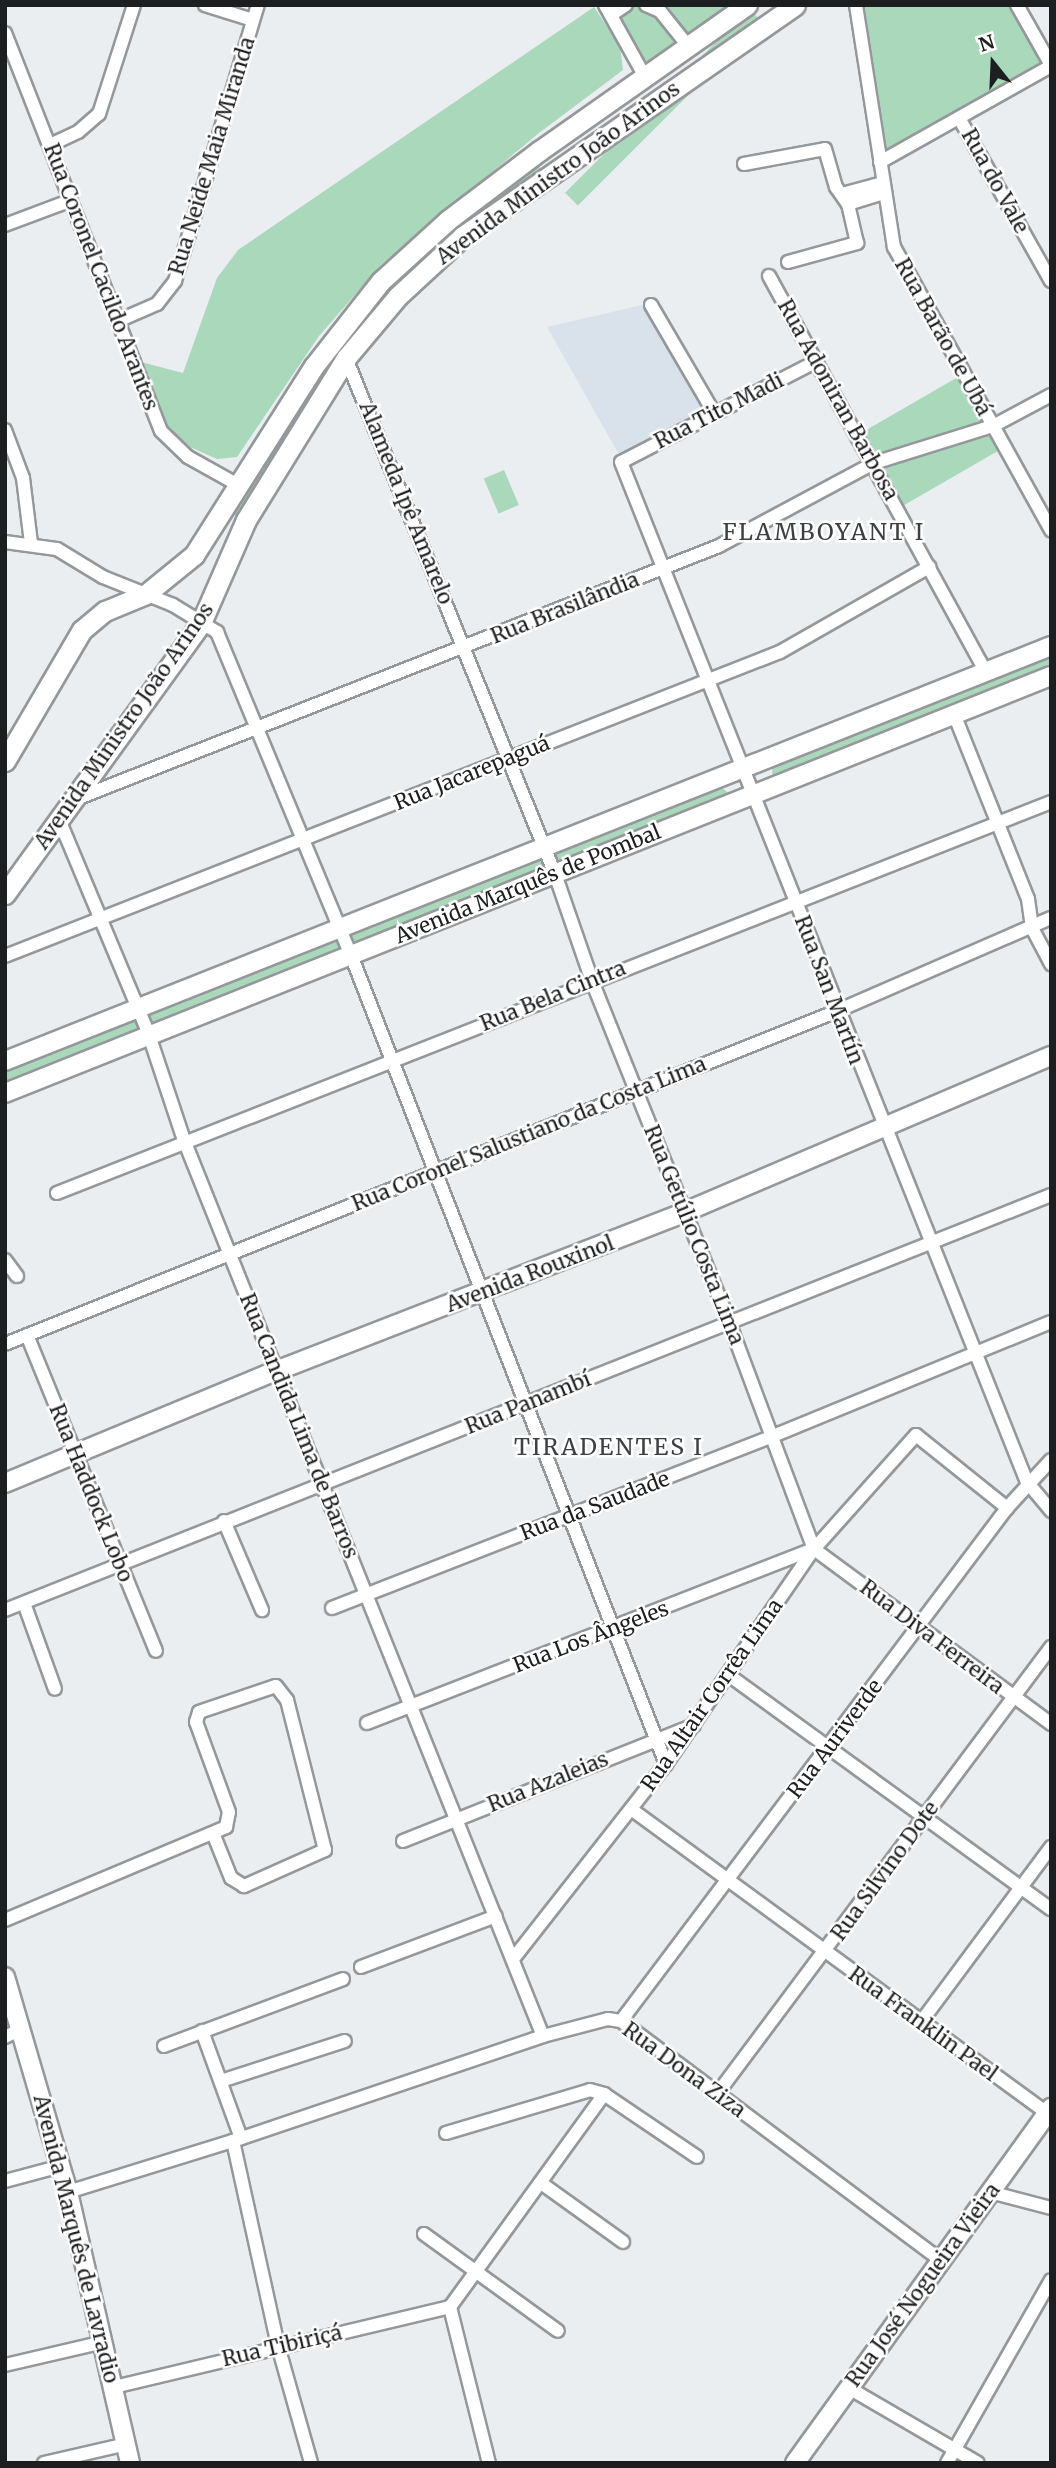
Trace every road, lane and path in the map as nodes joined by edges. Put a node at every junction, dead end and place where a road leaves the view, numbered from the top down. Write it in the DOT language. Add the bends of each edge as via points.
graph roads {
  1 [pos="134,5"];
  2 [pos="205,5"];
  3 [pos="258,5"];
  4 [pos="626,5"];
  5 [pos="646,5"];
  6 [pos="747,5"];
  7 [pos="794,5"];
  8 [pos="856,5"];
  9 [pos="1017,5"];
  10 [pos="661,8"];
  11 [pos="608,10"];
  12 [pos="253,20"];
  13 [pos="5,33"];
  14 [pos="688,46"];
  15 [pos="1051,66"];
  16 [pos="645,76"];
  17 [pos="682,83"];
  18 [pos="587,116"];
  19 [pos="959,118"];
  20 [pos="50,145"];
  21 [pos="580,153"];
  22 [pos="880,162"];
  23 [pos="744,164"];
  24 [pos="884,188"];
  25 [pos="845,199"];
  26 [pos="69,201"];
  27 [pos="5,225"];
  28 [pos="788,262"];
  29 [pos="769,276"];
  30 [pos="1051,281"];
  31 [pos="651,305"];
  32 [pos="120,320"];
  33 [pos="346,358"];
  34 [pos="817,361"];
  35 [pos="1051,395"];
  36 [pos="714,413"];
  37 [pos="993,426"];
  38 [pos="5,430"];
  39 [pos="874,463"];
  40 [pos="240,486"];
  41 [pos="261,497"];
  42 [pos="1051,530"];
  43 [pos="5,542"];
  44 [pos="31,543"];
  45 [pos="929,567"];
  46 [pos="665,568"];
  47 [pos="146,594"];
  48 [pos="202,620"];
  49 [pos="1051,646"];
  50 [pos="464,648"];
  51 [pos="986,672"];
  52 [pos="1051,676"];
  53 [pos="709,679"];
  54 [pos="954,714"];
  55 [pos="260,729"];
  56 [pos="509,759"];
  57 [pos="5,761"];
  58 [pos="752,765"];
  59 [pos="723,777"];
  60 [pos="762,791"];
  61 [pos="1051,802"];
  62 [pos="731,803"];
  63 [pos="63,809"];
  64 [pos="997,824"];
  65 [pos="304,840"];
  66 [pos="551,845"];
  67 [pos="31,859"];
  68 [pos="518,859"];
  69 [pos="561,871"];
  70 [pos="530,883"];
  71 [pos="5,886"];
  72 [pos="5,894"];
  73 [pos="793,900"];
  74 [pos="1051,918"];
  75 [pos="103,919"];
  76 [pos="347,927"];
  77 [pos="1032,928"];
  78 [pos="314,940"];
  79 [pos="356,953"];
  80 [pos="5,956"];
  81 [pos="1051,964"];
  82 [pos="326,965"];
  83 [pos="592,981"];
  84 [pos="146,1007"];
  85 [pos="837,1011"];
  86 [pos="113,1020"];
  87 [pos="156,1033"];
  88 [pos="123,1046"];
  89 [pos="1051,1056"];
  90 [pos="388,1060"];
  91 [pos="5,1061"];
  92 [pos="636,1091"];
  93 [pos="5,1093"];
  94 [pos="884,1131"];
  95 [pos="184,1140"];
  96 [pos="433,1172"];
  97 [pos="57,1193"];
  98 [pos="1051,1195"];
  99 [pos="685,1212"];
  100 [pos="929,1243"];
  101 [pos="230,1254"];
  102 [pos="5,1260"];
  103 [pos="17,1276"];
  104 [pos="482,1293"];
  105 [pos="729,1322"];
  106 [pos="1051,1322"];
  107 [pos="27,1335"];
  108 [pos="8,1339"];
  109 [pos="975,1351"];
  110 [pos="276,1371"];
  111 [pos="526,1405"];
  112 [pos="773,1436"];
  113 [pos="75,1455"];
  114 [pos="1051,1460"];
  115 [pos="1027,1482"];
  116 [pos="5,1483"];
  117 [pos="323,1483"];
  118 [pos="1007,1508"];
  119 [pos="1051,1511"];
  120 [pos="571,1516"];
  121 [pos="224,1521"];
  122 [pos="814,1549"];
  123 [pos="120,1564"];
  124 [pos="366,1595"];
  125 [pos="24,1603"];
  126 [pos="332,1608"];
  127 [pos="5,1610"];
  128 [pos="262,1610"];
  129 [pos="615,1628"];
  130 [pos="917,1628"];
  131 [pos="1051,1647"];
  132 [pos="156,1651"];
  133 [pos="730,1676"];
  134 [pos="55,1689"];
  135 [pos="1012,1698"];
  136 [pos="412,1705"];
  137 [pos="367,1723"];
  138 [pos="1051,1724"];
  139 [pos="694,1725"];
  140 [pos="659,1739"];
  141 [pos="830,1746"];
  142 [pos="666,1764"];
  143 [pos="631,1809"];
  144 [pos="924,1819"];
  145 [pos="453,1820"];
  146 [pos="213,1833"];
  147 [pos="403,1841"];
  148 [pos="1051,1847"];
  149 [pos="730,1880"];
  150 [pos="1020,1888"];
  151 [pos="1051,1909"];
  152 [pos="496,1916"];
  153 [pos="5,1920"];
  154 [pos="825,1952"];
  155 [pos="513,1959"];
  156 [pos="361,1967"];
  157 [pos="5,1977"];
  158 [pos="343,1979"];
  159 [pos="621,2021"];
  160 [pos="921,2022"];
  161 [pos="202,2031"];
  162 [pos="12,2033"];
  163 [pos="543,2036"];
  164 [pos="345,2041"];
  165 [pos="164,2046"];
  166 [pos="221,2081"];
  167 [pos="604,2094"];
  168 [pos="717,2094"];
  169 [pos="1049,2111"];
  170 [pos="446,2133"];
  171 [pos="237,2140"];
  172 [pos="697,2157"];
  173 [pos="61,2166"];
  174 [pos="5,2181"];
  175 [pos="541,2183"];
  176 [pos="68,2192"];
  177 [pos="990,2192"];
  178 [pos="1051,2208"];
  179 [pos="424,2234"];
  180 [pos="623,2242"];
  181 [pos="941,2260"];
  182 [pos="476,2275"];
  183 [pos="1051,2280"];
  184 [pos="450,2306"];
  185 [pos="558,2331"];
  186 [pos="104,2343"];
  187 [pos="278,2346"];
  188 [pos="5,2365"];
  189 [pos="114,2387"];
  190 [pos="849,2388"];
  191 [pos="127,2444"];
  192 [pos="954,2450"];
  193 [pos="44,2463"];
  194 [pos="130,2463"];
  195 [pos="311,2463"];
  196 [pos="489,2463"];
  197 [pos="795,2463"];
  198 [pos="947,2463"];
  199 [pos="978,2463"];
  1 -- 20 [label="street" via="99,114 78,132"];
  2 -- 12 [label="street"];
  3 -- 12 [label="street, Rua Neide Maia Miranda"];
  4 -- 11 [label="street"];
  5 -- 10 [label="street"];
  6 -- 14 [label="main road, Avenida Ministro João Arinos"];
  7 -- 17 [label="main road, Avenida Ministro João Arinos"];
  8 -- 22 [label="street, Rua Barão de Ubá"];
  9 -- 15 [label="street"];
  10 -- 14 [label="street"];
  11 -- 16 [label="street"];
  12 -- 32 [label="street, Rua Neide Maia Miranda" via="175,281 157,304"];
  13 -- 20 [label="street, Rua Coronel Cacildo Arantes"];
  14 -- 16 [label="main road, Avenida Ministro João Arinos"];
  14 -- 17 [label="main road" via="693,66"];
  15 -- 19 [label="street"];
  16 -- 18 [label="main road, Avenida Ministro João Arinos"];
  17 -- 21 [label="main road, Avenida Ministro João Arinos"];
  18 -- 21 [label="main road" via="576,133"];
  18 -- 40 [label="main road, Avenida Ministro João Arinos" via="448,220 381,281 314,366"];
  19 -- 22 [label="street"];
  19 -- 30 [label="street, Rua do Vale"];
  20 -- 26 [label="street, Rua Coronel Cacildo Arantes"];
  21 -- 33 [label="main road, Avenida Ministro João Arinos" via="463,236 420,274"];
  22 -- 24 [label="street, Rua Barão de Ubá"];
  23 -- 25 [label="street" via="825,149"];
  24 -- 25 [label="street"];
  24 -- 37 [label="street, Rua Barão de Ubá" via="894,247"];
  25 -- 28 [label="street" via="857,243"];
  26 -- 27 [label="street"];
  26 -- 32 [label="street, Rua Coronel Cacildo Arantes"];
  29 -- 34 [label="street, Rua Adoniran Barbosa"];
  31 -- 36 [label="street"];
  32 -- 40 [label="street, Rua Coronel Cacildo Arantes" via="168,440"];
  33 -- 41 [label="main road, Avenida Ministro João Arinos"];
  33 -- 50 [label="street, Alameda Ipê Amarelo"];
  34 -- 36 [label="street, Rua Tito Madi"];
  34 -- 39 [label="street, Rua Adoniran Barbosa"];
  35 -- 37 [label="street, Rua Brasilândia"];
  36 -- 46 [label="street, Rua Tito Madi" via="621,462"];
  37 -- 39 [label="street, Rua Brasilândia"];
  37 -- 42 [label="street, Rua Barão de Ubá"];
  38 -- 44 [label="street" via="23,478"];
  39 -- 45 [label="street, Rua Adoniran Barbosa"];
  39 -- 46 [label="street, Rua Brasilândia" via="719,547"];
  40 -- 41 [label="main road"];
  40 -- 47 [label="main road, Avenida Ministro João Arinos" via="194,555"];
  41 -- 48 [label="main road, Avenida Ministro João Arinos"];
  43 -- 44 [label="street"];
  44 -- 47 [label="street" via="57,549 103,577"];
  45 -- 51 [label="street, Rua Adoniran Barbosa"];
  45 -- 53 [label="street, Rua Jacarepaguá" via="780,652"];
  46 -- 50 [label="street, Rua Brasilândia"];
  46 -- 53 [label="street"];
  47 -- 48 [label="street"];
  47 -- 57 [label="main road, Avenida Ministro João Arinos" via="104,611 82,630"];
  48 -- 55 [label="street" via="217,632"];
  48 -- 63 [label="main road, Avenida Ministro João Arinos"];
  49 -- 51 [label="main road, Avenida Marquês de Pombal"];
  50 -- 55 [label="street, Rua Brasilândia"];
  50 -- 56 [label="street"];
  51 -- 58 [label="main road, Avenida Marquês de Pombal"];
  52 -- 54 [label="main road, Avenida Marquês de Pombal"];
  53 -- 56 [label="street, Rua Jacarepaguá"];
  53 -- 58 [label="street"];
  54 -- 60 [label="main road, Avenida Marquês de Pombal"];
  54 -- 64 [label="street"];
  55 -- 63 [label="street, Rua Brasilândia"];
  55 -- 65 [label="street"];
  56 -- 65 [label="street, Rua Jacarepaguá"];
  56 -- 66 [label="street"];
  58 -- 59 [label="main road, Avenida Marquês de Pombal"];
  58 -- 60 [label="main road"];
  59 -- 62 [label="main road"];
  59 -- 66 [label="main road, Avenida Marquês de Pombal"];
  60 -- 62 [label="main road, Avenida Marquês de Pombal"];
  60 -- 73 [label="street, Rua San Martín"];
  61 -- 64 [label="street, Rua Bela Cintra"];
  62 -- 69 [label="main road, Avenida Marquês de Pombal"];
  63 -- 67 [label="main road, Avenida Ministro João Arinos"];
  63 -- 75 [label="street"];
  64 -- 73 [label="street, Rua Bela Cintra"];
  64 -- 77 [label="street" via="1028,899"];
  65 -- 75 [label="street, Rua Jacarepaguá"];
  65 -- 76 [label="street"];
  66 -- 68 [label="main road, Avenida Marquês de Pombal"];
  66 -- 69 [label="main road"];
  67 -- 71 [label="main road"];
  67 -- 72 [label="main road, Avenida Ministro João Arinos"];
  68 -- 70 [label="main road" via="529,873"];
  68 -- 76 [label="main road, Avenida Marquês de Pombal"];
  69 -- 70 [label="main road, Avenida Marquês de Pombal"];
  69 -- 83 [label="street, Rua Getúlio Costa Lima"];
  70 -- 79 [label="main road, Avenida Marquês de Pombal"];
  73 -- 83 [label="street, Rua Bela Cintra"];
  73 -- 85 [label="street, Rua San Martín"];
  74 -- 77 [label="street, Rua Coronel Salustiano da Costa Lima"];
  75 -- 80 [label="street, Rua Jacarepaguá"];
  75 -- 84 [label="street"];
  76 -- 78 [label="main road, Avenida Marquês de Pombal"];
  76 -- 79 [label="main road"];
  77 -- 81 [label="street"];
  77 -- 85 [label="street, Rua Coronel Salustiano da Costa Lima"];
  78 -- 82 [label="main road"];
  78 -- 84 [label="main road, Avenida Marquês de Pombal"];
  79 -- 82 [label="main road, Avenida Marquês de Pombal"];
  79 -- 90 [label="street"];
  82 -- 87 [label="main road, Avenida Marquês de Pombal"];
  83 -- 90 [label="street, Rua Bela Cintra"];
  83 -- 92 [label="street, Rua Getúlio Costa Lima"];
  84 -- 86 [label="main road, Avenida Marquês de Pombal"];
  84 -- 87 [label="main road" via="154,1016"];
  85 -- 92 [label="street, Rua Coronel Salustiano da Costa Lima"];
  85 -- 94 [label="street, Rua San Martín"];
  86 -- 88 [label="main road"];
  86 -- 91 [label="main road, Avenida Marquês de Pombal"];
  87 -- 88 [label="main road, Avenida Marquês de Pombal"];
  87 -- 95 [label="street, Rua Candida Lima de Barros"];
  88 -- 93 [label="main road, Avenida Marquês de Pombal"];
  89 -- 94 [label="main road, Avenida Rouxinol"];
  90 -- 95 [label="street, Rua Bela Cintra"];
  90 -- 96 [label="street"];
  92 -- 96 [label="street, Rua Coronel Salustiano da Costa Lima"];
  92 -- 99 [label="street, Rua Getúlio Costa Lima"];
  94 -- 99 [label="main road, Avenida Rouxinol"];
  94 -- 100 [label="street, Rua San Martín"];
  95 -- 97 [label="street, Rua Bela Cintra"];
  95 -- 101 [label="street, Rua Candida Lima de Barros"];
  96 -- 101 [label="street, Rua Coronel Salustiano da Costa Lima"];
  96 -- 104 [label="street"];
  98 -- 100 [label="street, Rua Panambí"];
  99 -- 104 [label="main road, Avenida Rouxinol"];
  99 -- 105 [label="street, Rua Getúlio Costa Lima"];
  100 -- 105 [label="street, Rua Panambí"];
  100 -- 109 [label="street, Rua San Martín"];
  101 -- 107 [label="street, Rua Coronel Salustiano da Costa Lima"];
  101 -- 110 [label="street, Rua Candida Lima de Barros"];
  102 -- 103 [label="street"];
  104 -- 110 [label="main road, Avenida Rouxinol"];
  104 -- 111 [label="street"];
  105 -- 111 [label="street, Rua Panambí"];
  105 -- 112 [label="street, Rua Getúlio Costa Lima"];
  106 -- 109 [label="street, Rua da Saudade"];
  107 -- 108 [label="street, Rua Coronel Salustiano da Costa Lima"];
  107 -- 113 [label="street, Rua Haddock Lobo"];
  109 -- 112 [label="street, Rua da Saudade"];
  109 -- 115 [label="street, Rua San Martín"];
  110 -- 113 [label="main road, Avenida Rouxinol"];
  110 -- 117 [label="street, Rua Candida Lima de Barros"];
  111 -- 117 [label="street, Rua Panambí"];
  111 -- 120 [label="street"];
  112 -- 120 [label="street, Rua da Saudade"];
  112 -- 122 [label="street, Rua Getúlio Costa Lima"];
  113 -- 116 [label="main road, Avenida Rouxinol"];
  113 -- 123 [label="street, Rua Haddock Lobo"];
  114 -- 115 [label="street, Rua Auriverde"];
  115 -- 118 [label="street, Rua Auriverde"];
  115 -- 119 [label="street, Rua San Martín"];
  117 -- 121 [label="street, Rua Panambí"];
  117 -- 124 [label="street, Rua Candida Lima de Barros"];
  118 -- 122 [label="street, Rua Altair Corrêa Lima" via="916,1435"];
  118 -- 130 [label="street, Rua Auriverde"];
  120 -- 124 [label="street, Rua da Saudade"];
  120 -- 129 [label="street"];
  121 -- 123 [label="street, Rua Panambí"];
  121 -- 128 [label="street"];
  122 -- 129 [label="street, Rua Los Ângeles"];
  122 -- 130 [label="street, Rua Diva Ferreira"];
  122 -- 133 [label="street, Rua Altair Corrêa Lima"];
  123 -- 125 [label="street, Rua Panambí"];
  123 -- 132 [label="street, Rua Haddock Lobo"];
  124 -- 126 [label="street, Rua da Saudade"];
  124 -- 136 [label="street, Rua Candida Lima de Barros"];
  125 -- 127 [label="street, Rua Panambí"];
  125 -- 134 [label="street"];
  129 -- 136 [label="street, Rua Los Ângeles"];
  129 -- 140 [label="street"];
  130 -- 135 [label="street, Rua Diva Ferreira"];
  130 -- 141 [label="street, Rua Auriverde"];
  131 -- 135 [label="street, Rua Silvino Dote"];
  133 -- 139 [label="street, Rua Altair Corrêa Lima"];
  133 -- 141 [label="street"];
  135 -- 138 [label="street, Rua Diva Ferreira"];
  135 -- 144 [label="street, Rua Silvino Dote"];
  136 -- 137 [label="street, Rua Los Ângeles"];
  136 -- 145 [label="street, Rua Candida Lima de Barros"];
  139 -- 140 [label="street, Rua Azaleias"];
  139 -- 142 [label="street, Rua Altair Corrêa Lima"];
  140 -- 142 [label="street"];
  140 -- 145 [label="street, Rua Azaleias"];
  141 -- 144 [label="street"];
  141 -- 149 [label="street, Rua Auriverde"];
  142 -- 143 [label="street, Rua Altair Corrêa Lima"];
  143 -- 149 [label="street, Rua Franklin Pael"];
  143 -- 155 [label="street, Rua Altair Corrêa Lima"];
  144 -- 150 [label="street"];
  144 -- 154 [label="street, Rua Silvino Dote"];
  145 -- 147 [label="street, Rua Azaleias"];
  145 -- 152 [label="street, Rua Candida Lima de Barros"];
  146 -- 146 [label="street" via="226,1827 229,1812 196,1722 199,1712 276,1686 287,1700 325,1850 244,1886 231,1878"];
  146 -- 153 [label="street"];
  148 -- 150 [label="street"];
  149 -- 154 [label="street, Rua Franklin Pael"];
  149 -- 159 [label="street, Rua Auriverde"];
  150 -- 151 [label="street"];
  150 -- 160 [label="street"];
  152 -- 155 [label="street, Rua Candida Lima de Barros"];
  152 -- 156 [label="street"];
  154 -- 160 [label="street, Rua Franklin Pael"];
  154 -- 168 [label="street, Rua Silvino Dote"];
  155 -- 163 [label="street, Rua Candida Lima de Barros"];
  157 -- 162 [label="main road, Avenida Marquês de Lavradio"];
  158 -- 161 [label="street"];
  159 -- 163 [label="street, Rua Dona Ziza" via="591,2022"];
  159 -- 168 [label="street, Rua Dona Ziza"];
  160 -- 169 [label="street, Rua Franklin Pael"];
  161 -- 165 [label="street"];
  161 -- 166 [label="street"];
  162 -- 173 [label="main road, Avenida Marquês de Lavradio"];
  163 -- 171 [label="street, Rua Dona Ziza"];
  164 -- 166 [label="street"];
  166 -- 171 [label="street"];
  167 -- 170 [label="street" via="590,2090"];
  167 -- 172 [label="street"];
  167 -- 175 [label="street"];
  168 -- 181 [label="street, Rua Dona Ziza"];
  169 -- 177 [label="main road, Rua José Nogueira Vieira"];
  171 -- 176 [label="street, Rua Dona Ziza"];
  171 -- 187 [label="street"];
  173 -- 174 [label="street"];
  173 -- 176 [label="main road, Avenida Marquês de Lavradio"];
  175 -- 180 [label="street"];
  175 -- 182 [label="street"];
  176 -- 186 [label="main road, Avenida Marquês de Lavradio"];
  177 -- 178 [label="street"];
  177 -- 181 [label="main road, Rua José Nogueira Vieira"];
  179 -- 182 [label="street"];
  181 -- 190 [label="main road, Rua José Nogueira Vieira"];
  182 -- 184 [label="street"];
  182 -- 185 [label="street"];
  183 -- 192 [label="street"];
  184 -- 187 [label="street, Rua Tibiriçá"];
  184 -- 196 [label="street"];
  186 -- 188 [label="street"];
  186 -- 189 [label="main road, Avenida Marquês de Lavradio"];
  187 -- 189 [label="street, Rua Tibiriçá"];
  187 -- 195 [label="street"];
  189 -- 191 [label="main road, Avenida Marquês de Lavradio"];
  190 -- 192 [label="street"];
  190 -- 197 [label="main road, Rua José Nogueira Vieira"];
  191 -- 193 [label="street"];
  191 -- 194 [label="main road, Avenida Marquês de Lavradio"];
  192 -- 198 [label="street"];
  192 -- 199 [label="street"];
}
